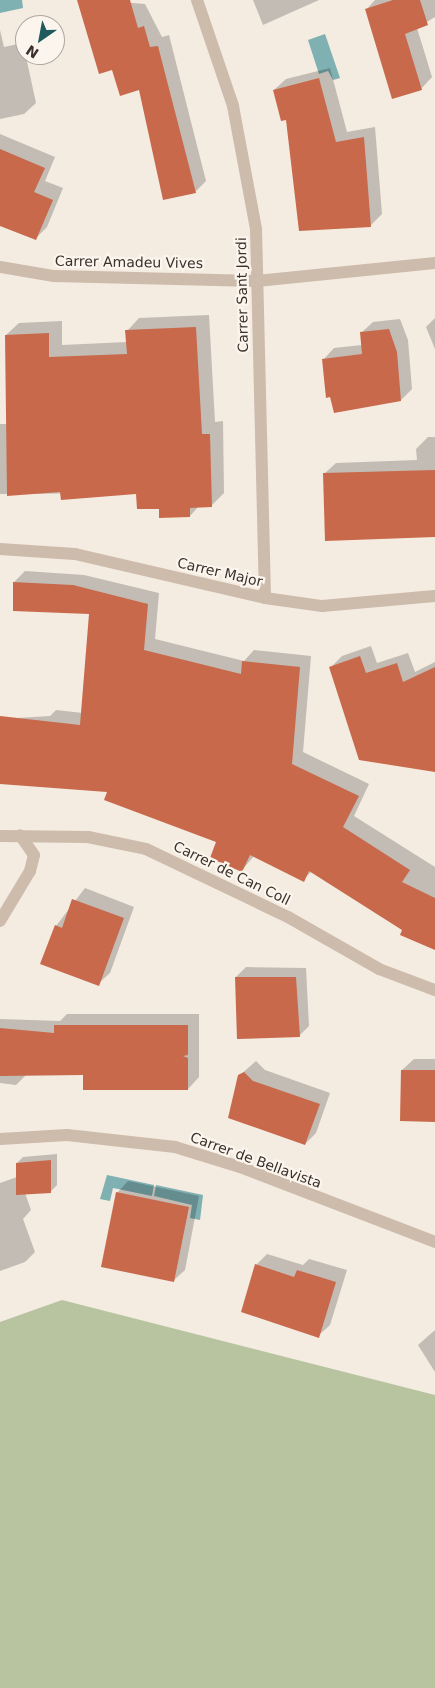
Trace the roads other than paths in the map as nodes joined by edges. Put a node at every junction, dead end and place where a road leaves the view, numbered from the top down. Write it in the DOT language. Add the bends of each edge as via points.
graph roads {
  1 [pos="197,0"];
  2 [pos="435,263"];
  3 [pos="0,267"];
  4 [pos="258,281"];
  5 [pos="0,549"];
  6 [pos="435,596"];
  7 [pos="264,598"];
  8 [pos="20,835"];
  9 [pos="0,836"];
  10 [pos="0,921"];
  11 [pos="435,990"];
  12 [pos="0,1139"];
  13 [pos="435,1242"];
  1 -- 4 [label="street, Carrer Sant Jordi" via="233,106 256,228"];
  2 -- 4 [label="street, Carrer Amadeu Vives"];
  3 -- 4 [label="street, Carrer Amadeu Vives" via="54,276"];
  4 -- 7 [label="street, Carrer Sant Jordi"];
  5 -- 7 [label="street, Carrer Major" via="75,554"];
  6 -- 7 [label="street, Carrer Major" via="340,608"];
  8 -- 9 [label="street, Carrer de Can Coll"];
  8 -- 10 [label="street" via="34,855"];
  8 -- 11 [label="street, Carrer de Can Coll" via="116,840 146,849 262,904 379,970"];
  12 -- 13 [label="street, Carrer de Bellavista" via="67,1135 175,1147 232,1164"];
}
